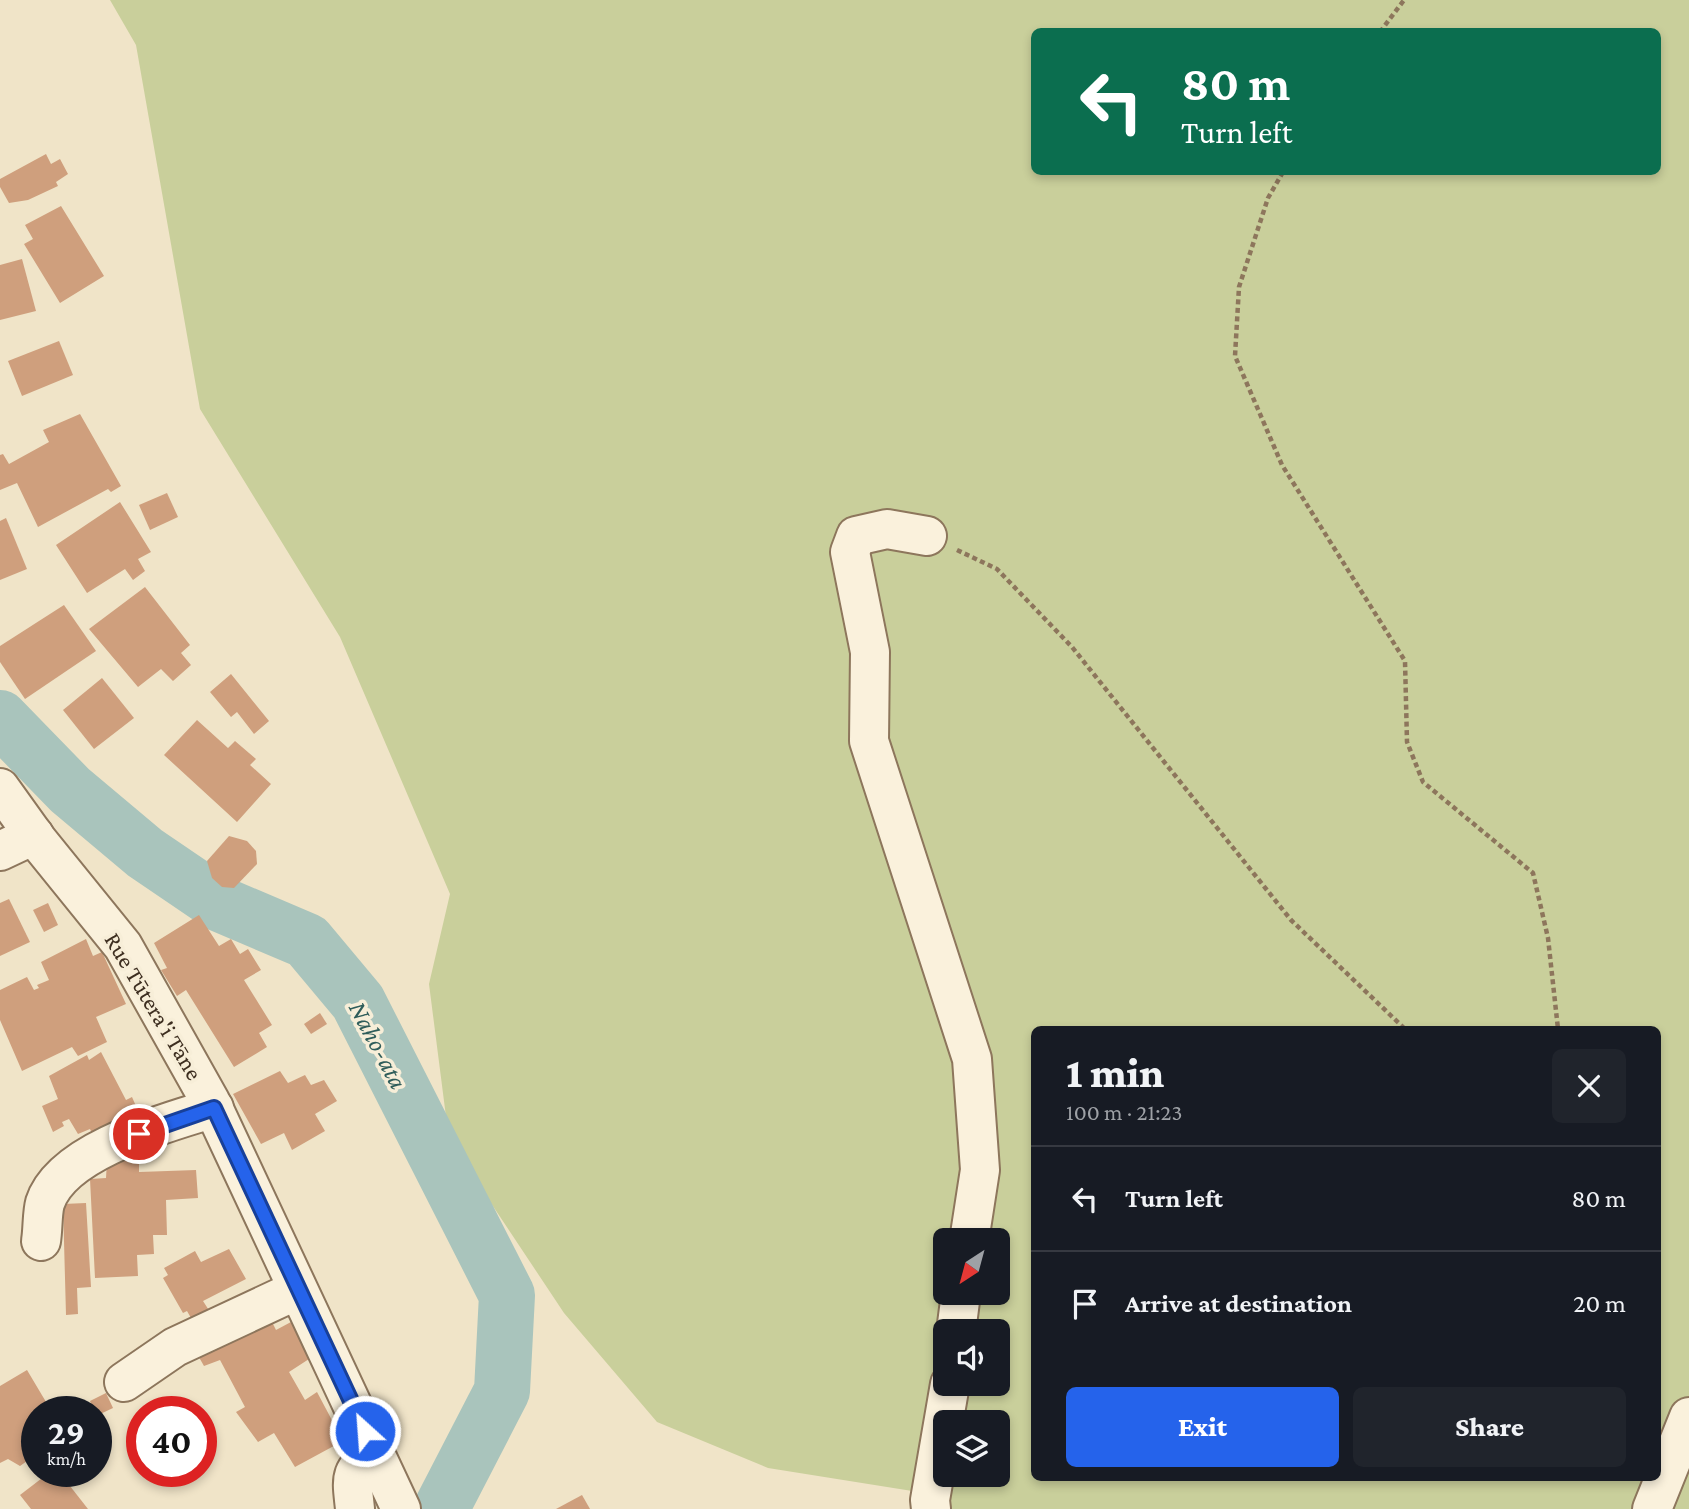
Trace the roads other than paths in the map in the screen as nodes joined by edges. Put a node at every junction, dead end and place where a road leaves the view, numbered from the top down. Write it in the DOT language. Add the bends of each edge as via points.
graph roads {
  1 [pos="928,536"];
  2 [pos="0,788"];
  3 [pos="34,835"];
  4 [pos="0,851"];
  5 [pos="214,1108"];
  6 [pos="971,1228"];
  7 [pos="41,1241"];
  8 [pos="297,1290"];
  9 [pos="124,1381"];
  10 [pos="948,1396"];
  11 [pos="1689,1417"];
  12 [pos="375,1453"];
  13 [pos="400,1507"];
  14 [pos="355,1509"];
  15 [pos="932,1509"];
  16 [pos="1652,1509"];
  1 -- 6 [label="street" via="887,529 856,536 850,552 870,652 869,741 972,1059 980,1170"];
  2 -- 3 [label="street, Rue Tūtera'i Tāne"];
  3 -- 4 [label="street"];
  3 -- 5 [label="street, Rue Tūtera'i Tāne" via="123,946"];
  5 -- 7 [label="street" via="92,1154 61,1178 46,1202"];
  5 -- 8 [label="street, Rue Tūtera'i Tāne"];
  8 -- 9 [label="street" via="175,1347"];
  8 -- 12 [label="street, Rue Tūtera'i Tāne"];
  10 -- 15 [label="street"];
  11 -- 16 [label="street"];
  12 -- 13 [label="street, Rue Tūtera'i Tāne"];
  12 -- 14 [label="street" via="358,1464 352,1478"];
}
